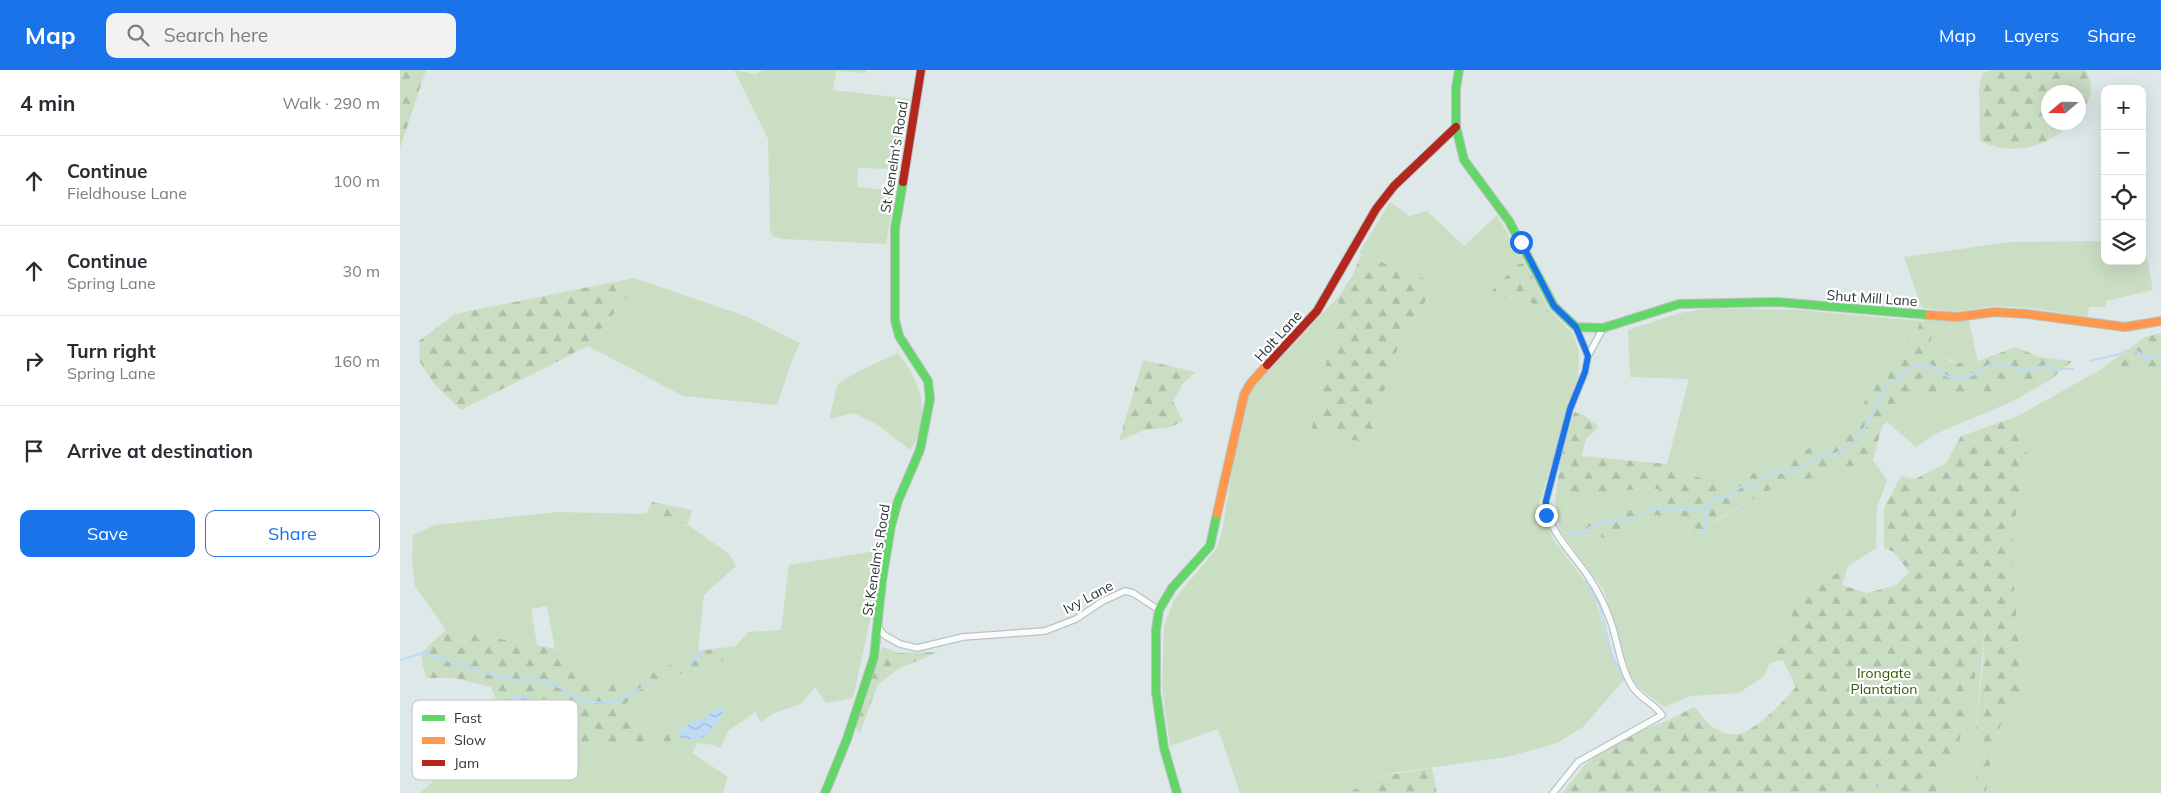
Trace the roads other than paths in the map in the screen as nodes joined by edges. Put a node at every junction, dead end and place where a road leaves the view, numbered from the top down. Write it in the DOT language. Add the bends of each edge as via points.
graph roads {
  1 [pos="921,70"];
  2 [pos="1459,70"];
  3 [pos="1456,126"];
  4 [pos="2161,321"];
  5 [pos="1579,328"];
  6 [pos="1603,328"];
  7 [pos="1588,356"];
  8 [pos="1159,610"];
  9 [pos="878,627"];
  10 [pos="825,793"];
  11 [pos="1178,793"];
  12 [pos="1553,793"];
  1 -- 9 [label="street, St Kenelm's Road" via="895,228 896,320 898,336 928,381 930,399 920,450 898,502 892,526"];
  2 -- 3 [label="street"];
  3 -- 5 [label="street" via="1461,150 1471,172 1509,221 1554,306"];
  3 -- 8 [label="street, Holt Lane" via="1390,190 1317,311 1250,384 1244,395 1210,546 1172,588"];
  4 -- 6 [label="street, Shut Mill Lane" via="2125,327 2027,314 1994,312 1957,317 1778,302 1679,304"];
  5 -- 6 [label="street, Shut Mill Lane"];
  5 -- 7 [label="street"];
  6 -- 7 [label="street"];
  7 -- 12 [label="street" via="1550,483 1546,515 1589,577 1610,618 1631,685 1662,715 1578,762"];
  8 -- 9 [label="street, Ivy Lane" via="1125,591 1076,619 1045,631 962,637 917,648 900,644 884,635"];
  8 -- 11 [label="street" via="1156,692 1164,748"];
  9 -- 10 [label="street, St Kenelm's Road" via="874,657"];
}
